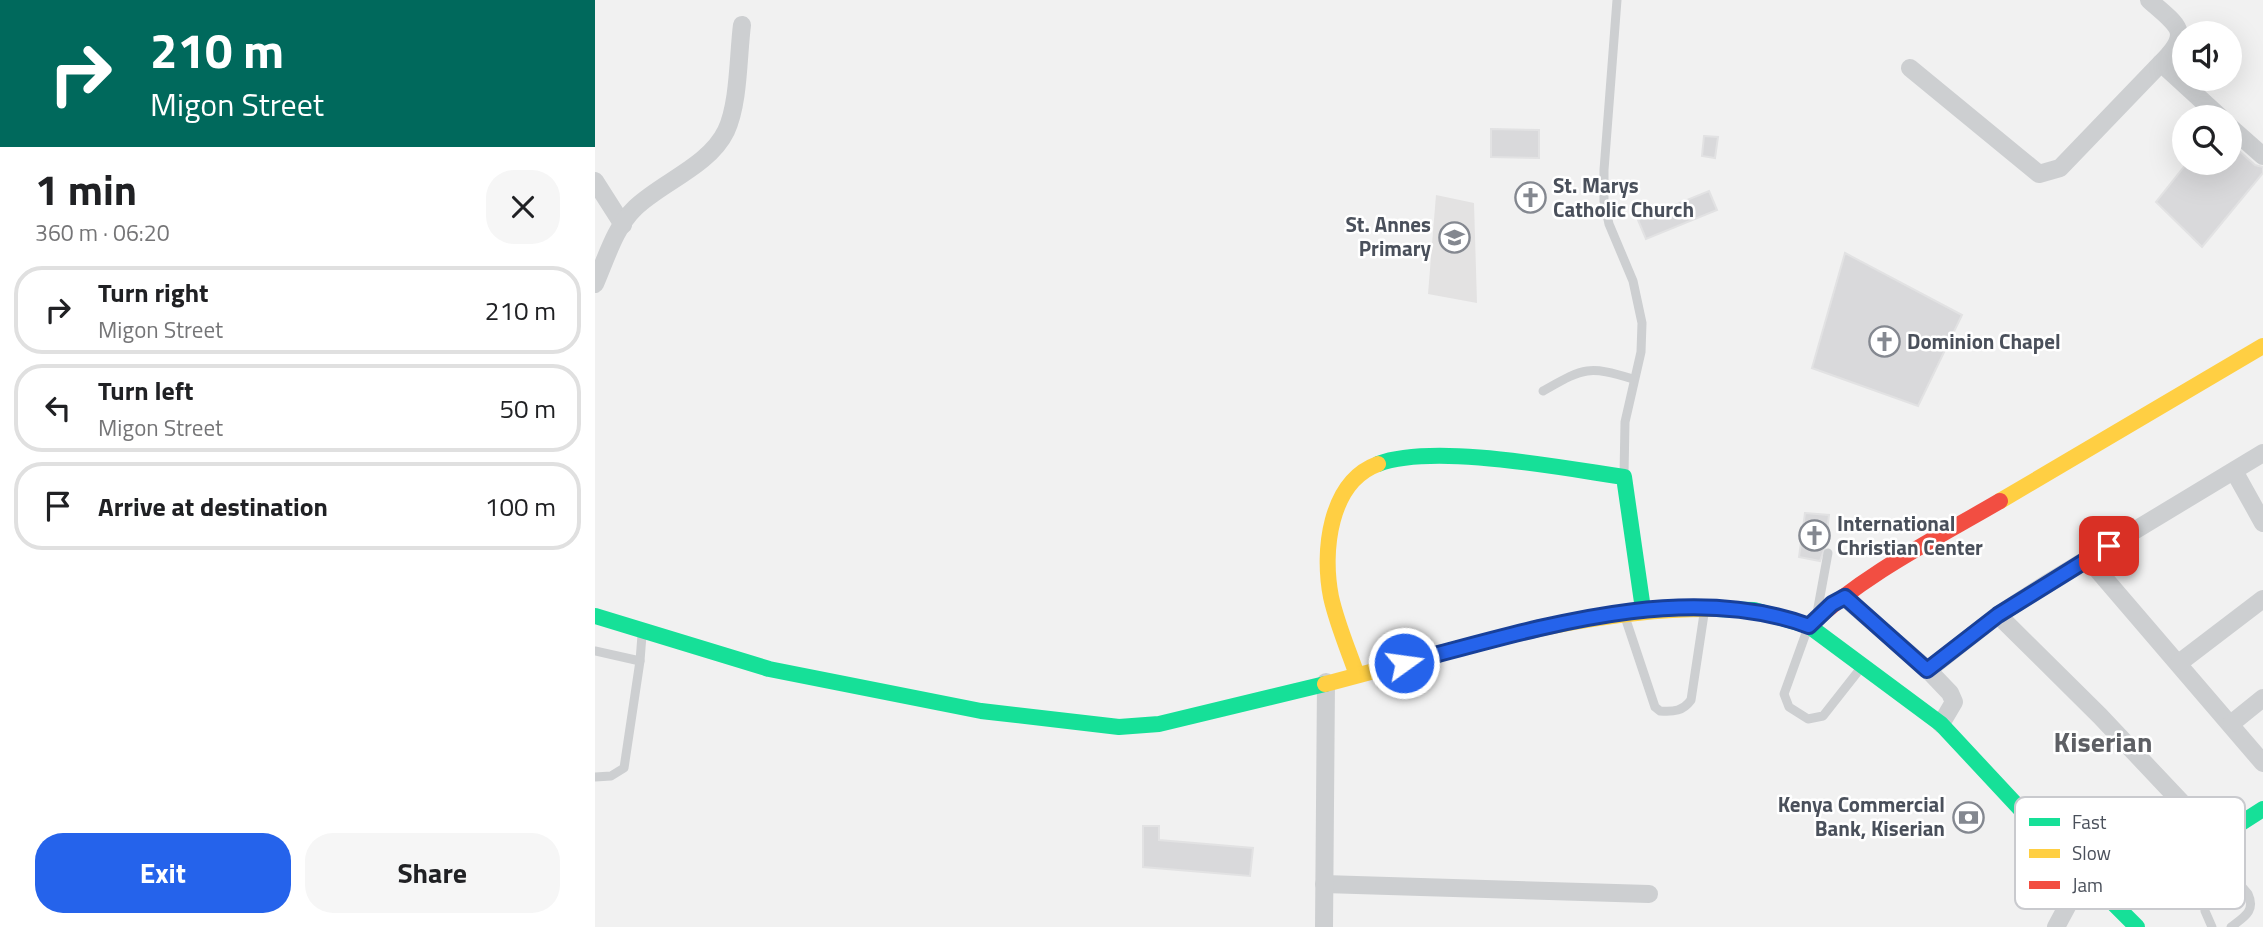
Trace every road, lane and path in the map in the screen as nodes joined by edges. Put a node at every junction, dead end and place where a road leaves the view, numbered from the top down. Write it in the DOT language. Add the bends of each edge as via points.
graph roads {
  1 [pos="1617,0"];
  2 [pos="2149,0"];
  3 [pos="742,25"];
  4 [pos="2161,63"];
  5 [pos="1910,68"];
  6 [pos="2207,105"];
  7 [pos="2242,137"];
  8 [pos="2263,156"];
  9 [pos="595,181"];
  10 [pos="623,225"];
  11 [pos="595,284"];
  12 [pos="2263,346"];
  13 [pos="1633,379"];
  14 [pos="1543,391"];
  15 [pos="2263,453"];
  16 [pos="2234,471"];
  17 [pos="1624,477"];
  18 [pos="2263,523"];
  19 [pos="1828,553"];
  20 [pos="2088,559"];
  21 [pos="1845,597"];
  22 [pos="2263,599"];
  23 [pos="1643,609"];
  24 [pos="1705,609"];
  25 [pos="1623,612"];
  26 [pos="1998,615"];
  27 [pos="595,616"];
  28 [pos="1813,622"];
  29 [pos="642,633"];
  30 [pos="595,651"];
  31 [pos="640,661"];
  32 [pos="2179,663"];
  33 [pos="1863,665"];
  34 [pos="1927,670"];
  35 [pos="1357,675"];
  36 [pos="1326,682"];
  37 [pos="2263,698"];
  38 [pos="2232,723"];
  39 [pos="1941,724"];
  40 [pos="2263,763"];
  41 [pos="595,777"];
  42 [pos="2168,797"];
  43 [pos="2015,803"];
  44 [pos="2263,809"];
  45 [pos="2245,821"];
  46 [pos="1324,884"];
  47 [pos="1649,894"];
  48 [pos="2245,894"];
  49 [pos="2066,909"];
  50 [pos="2121,909"];
  51 [pos="2205,909"];
  52 [pos="1324,927"];
  53 [pos="2056,927"];
  54 [pos="2137,927"];
  55 [pos="2212,927"];
  56 [pos="2231,927"];
  1 -- 13 [label="lane" via="1604,201 1633,282 1642,323 1641,352"];
  2 -- 4 [label="street" via="2173,21 2180,35 2179,45"];
  3 -- 10 [label="street" via="725,133 698,161 635,207"];
  4 -- 5 [label="street" via="2060,168 2044,174 2035,172"];
  4 -- 6 [label="street"];
  7 -- 8 [label="street"];
  9 -- 10 [label="street"];
  10 -- 11 [label="street"];
  12 -- 21 [label="main road"];
  13 -- 14 [label="lane" via="1583,370"];
  13 -- 17 [label="lane" via="1625,422"];
  15 -- 16 [label="street"];
  16 -- 18 [label="street"];
  16 -- 20 [label="street"];
  17 -- 23 [label="main road"];
  17 -- 35 [label="main road" via="1462,459 1399,459 1365,469 1337,505 1330,547 1329,584"];
  19 -- 28 [label="lane"];
  20 -- 26 [label="street"];
  20 -- 32 [label="street"];
  21 -- 28 [label="main road"];
  21 -- 34 [label="street"];
  22 -- 32 [label="street"];
  23 -- 24 [label="main road"];
  23 -- 25 [label="main road"];
  24 -- 25 [label="lane" via="1691,700 1686,707 1669,712 1655,707"];
  24 -- 28 [label="main road" via="1754,610"];
  25 -- 35 [label="main road"];
  26 -- 34 [label="street"];
  26 -- 42 [label="street" via="2100,716"];
  27 -- 29 [label="main road"];
  28 -- 33 [label="main road"];
  28 -- 33 [label="lane" via="1784,694 1790,707 1808,719 1822,718"];
  29 -- 31 [label="lane"];
  29 -- 36 [label="main road" via="769,669 890,694 981,711 1119,727 1159,724"];
  30 -- 31 [label="lane"];
  31 -- 41 [label="lane" via="624,768 611,776"];
  32 -- 38 [label="street"];
  33 -- 39 [label="main road"];
  34 -- 39 [label="street" via="1954,702"];
  35 -- 36 [label="main road"];
  36 -- 46 [label="street"];
  37 -- 38 [label="street"];
  38 -- 40 [label="street"];
  39 -- 43 [label="main road"];
  44 -- 45 [label="main road"];
  46 -- 47 [label="street"];
  46 -- 52 [label="street"];
  48 -- 56 [label="lane" via="2251,909"];
  49 -- 53 [label="street"];
  50 -- 54 [label="main road"];
  51 -- 55 [label="lane"];
}
